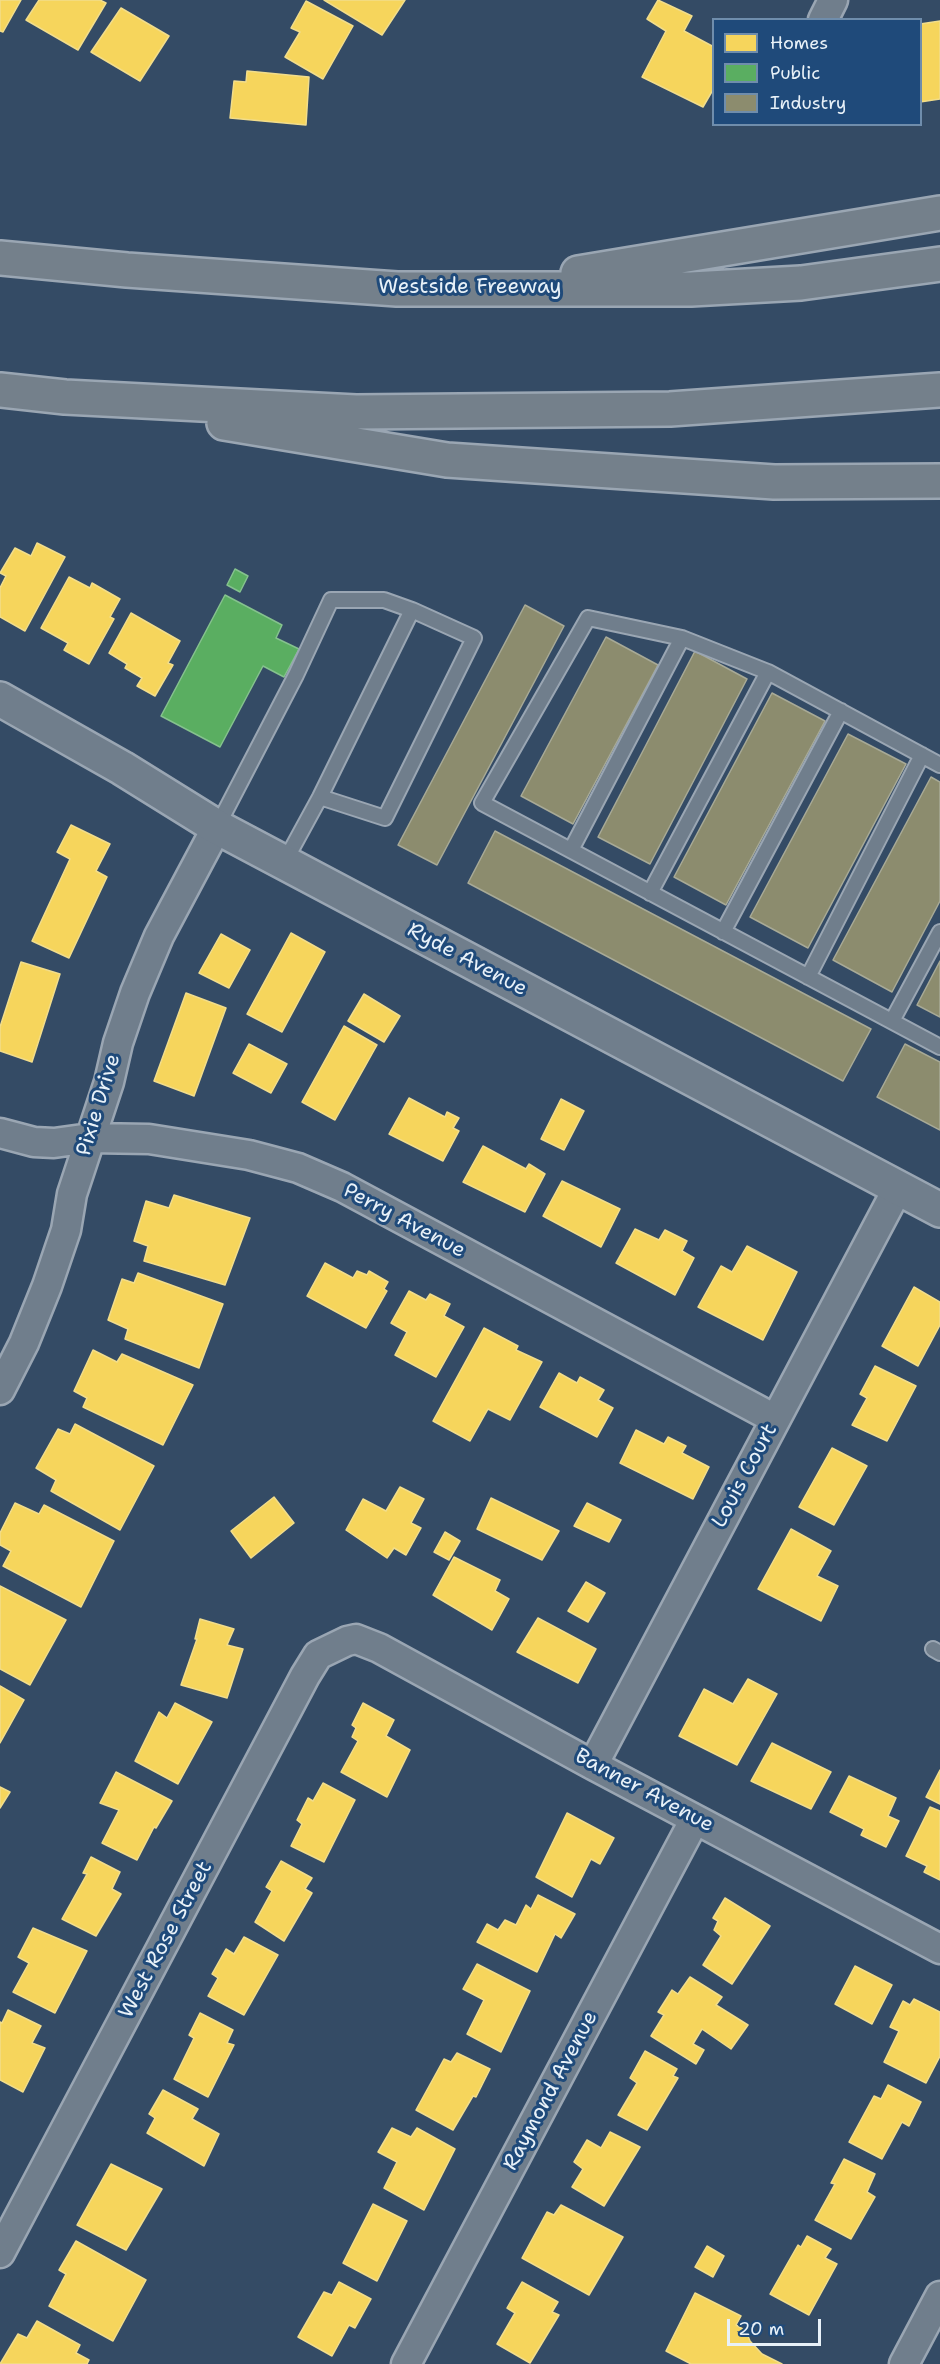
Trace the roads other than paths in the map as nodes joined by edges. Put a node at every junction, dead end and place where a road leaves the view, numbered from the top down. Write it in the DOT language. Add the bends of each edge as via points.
graph roads {
  1 [pos="833,0"];
  2 [pos="824,18"];
  3 [pos="940,213"];
  4 [pos="0,258"];
  5 [pos="940,264"];
  6 [pos="490,288"];
  7 [pos="0,390"];
  8 [pos="940,390"];
  9 [pos="65,397"];
  10 [pos="940,481"];
  11 [pos="412,609"];
  12 [pos="682,638"];
  13 [pos="768,672"];
  14 [pos="0,699"];
  15 [pos="841,711"];
  16 [pos="922,755"];
  17 [pos="940,765"];
  18 [pos="320,797"];
  19 [pos="217,827"];
  20 [pos="571,850"];
  21 [pos="284,863"];
  22 [pos="650,893"];
  23 [pos="723,932"];
  24 [pos="940,932"];
  25 [pos="808,977"];
  26 [pos="892,1022"];
  27 [pos="940,1047"];
  28 [pos="0,1133"];
  29 [pos="90,1138"];
  30 [pos="898,1188"];
  31 [pos="940,1210"];
  32 [pos="0,1390"];
  33 [pos="775,1419"];
  34 [pos="346,1641"];
  35 [pos="593,1765"];
  36 [pos="695,1819"];
  37 [pos="940,1949"];
  38 [pos="0,2253"];
  39 [pos="940,2296"];
  40 [pos="406,2364"];
  41 [pos="904,2364"];
  1 -- 2 [label="street"];
  3 -- 6 [label="highway"];
  4 -- 6 [label="highway, Westside Freeway" via="397,289"];
  5 -- 6 [label="highway, Westside Freeway" via="801,283 692,289"];
  7 -- 9 [label="highway"];
  8 -- 9 [label="highway" via="670,409 356,412"];
  9 -- 10 [label="highway" via="447,460 774,482"];
  11 -- 18 [label="lane"];
  11 -- 18 [label="lane" via="474,638 386,818"];
  11 -- 19 [label="lane" via="384,600 331,600"];
  12 -- 13 [label="lane"];
  12 -- 20 [label="lane"];
  12 -- 20 [label="lane" via="588,618 482,803"];
  13 -- 15 [label="lane"];
  13 -- 22 [label="lane"];
  14 -- 19 [label="street, Ryde Avenue"];
  15 -- 16 [label="lane"];
  15 -- 23 [label="lane"];
  16 -- 17 [label="lane"];
  16 -- 25 [label="lane"];
  18 -- 21 [label="lane"];
  19 -- 21 [label="street, Ryde Avenue"];
  19 -- 29 [label="street, Pixie Drive" via="159,936 139,984"];
  20 -- 22 [label="lane"];
  21 -- 30 [label="street, Ryde Avenue"];
  22 -- 23 [label="lane"];
  23 -- 25 [label="lane"];
  24 -- 26 [label="lane"];
  25 -- 26 [label="lane"];
  26 -- 27 [label="lane"];
  28 -- 29 [label="street, Perry Avenue" via="34,1142"];
  29 -- 32 [label="street, Pixie Drive" via="47,1286"];
  29 -- 33 [label="street, Perry Avenue" via="149,1138 249,1155 298,1168 342,1187"];
  30 -- 31 [label="street, Ryde Avenue"];
  30 -- 33 [label="street, Louis Court"];
  33 -- 35 [label="street, Louis Court"];
  34 -- 35 [label="street, Banner Avenue" via="356,1639 379,1648"];
  34 -- 38 [label="street, West Rose Street" via="318,1655 305,1676"];
  35 -- 36 [label="street, Banner Avenue"];
  36 -- 37 [label="street, Banner Avenue"];
  36 -- 40 [label="street, Raymond Avenue"];
  39 -- 41 [label="street"];
}
